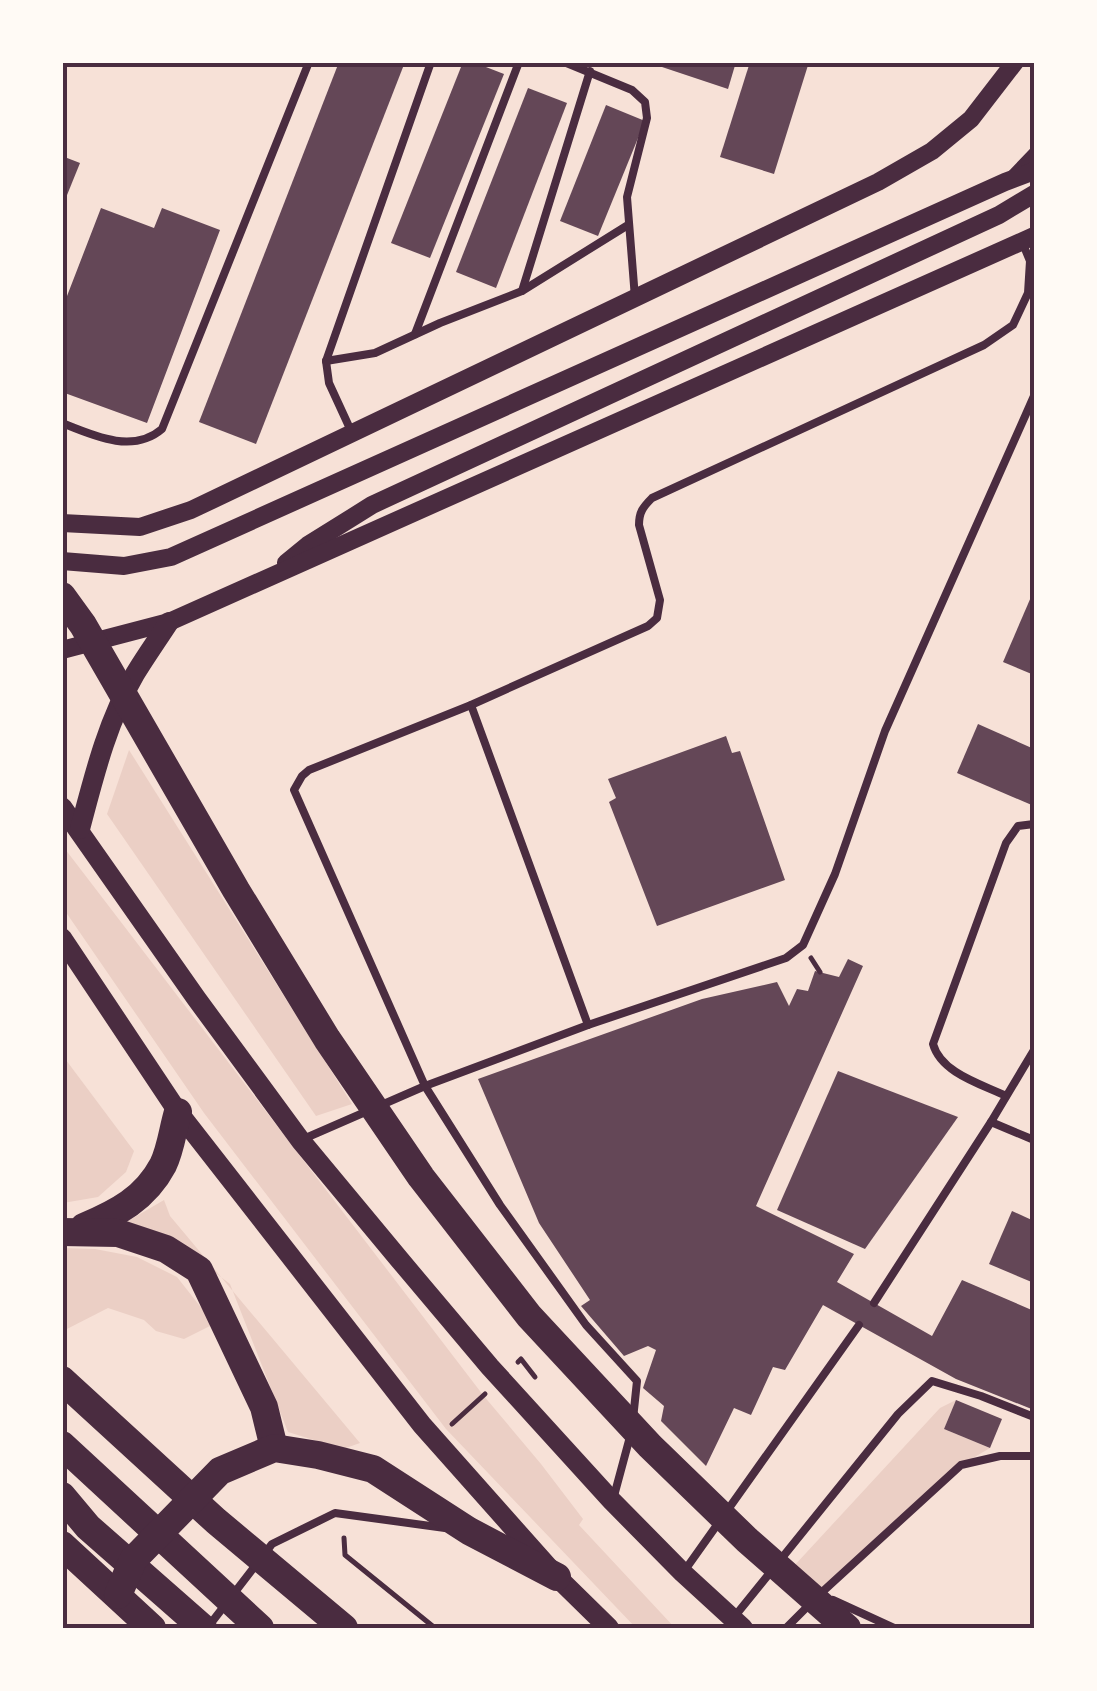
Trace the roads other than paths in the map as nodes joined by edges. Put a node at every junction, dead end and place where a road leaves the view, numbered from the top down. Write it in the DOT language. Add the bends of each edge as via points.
graph roads {
  1 [pos="309,62"];
  2 [pos="431,62"];
  3 [pos="519,62"];
  4 [pos="564,62"];
  5 [pos="1016,62"];
  6 [pos="590,72"];
  7 [pos="1034,152"];
  8 [pos="1034,172"];
  9 [pos="1005,182"];
  10 [pos="1034,194"];
  11 [pos="628,225"];
  12 [pos="1028,238"];
  13 [pos="522,292"];
  14 [pos="635,298"];
  15 [pos="416,334"];
  16 [pos="326,361"];
  17 [pos="1034,396"];
  18 [pos="62,424"];
  19 [pos="352,433"];
  20 [pos="62,523"];
  21 [pos="62,561"];
  22 [pos="267,579"];
  23 [pos="62,596"];
  24 [pos="169,622"];
  25 [pos="62,650"];
  26 [pos="471,706"];
  27 [pos="62,806"];
  28 [pos="1034,824"];
  29 [pos="80,828"];
  30 [pos="62,938"];
  31 [pos="588,1025"];
  32 [pos="1034,1050"];
  33 [pos="425,1086"];
  34 [pos="1006,1096"];
  35 [pos="178,1112"];
  36 [pos="991,1122"];
  37 [pos="301,1140"];
  38 [pos="1034,1140"];
  39 [pos="68,1232"];
  40 [pos="874,1303"];
  41 [pos="859,1325"];
  42 [pos="62,1380"];
  43 [pos="1034,1417"];
  44 [pos="62,1446"];
  45 [pos="274,1448"];
  46 [pos="1034,1456"];
  47 [pos="62,1496"];
  48 [pos="612,1501"];
  49 [pos="469,1531"];
  50 [pos="62,1545"];
  51 [pos="683,1572"];
  52 [pos="556,1576"];
  53 [pos="820,1594"];
  54 [pos="118,1595"];
  55 [pos="226,1606"];
  56 [pos="738,1624"];
  57 [pos="152,1628"];
  58 [pos="205,1628"];
  59 [pos="250,1628"];
  60 [pos="260,1628"];
  61 [pos="344,1628"];
  62 [pos="609,1628"];
  63 [pos="786,1628"];
  64 [pos="846,1628"];
  65 [pos="894,1628"];
  1 -- 18 [label="lane" via="162,428 125,443"];
  2 -- 16 [label="lane"];
  3 -- 15 [label="lane"];
  4 -- 6 [label="lane"];
  5 -- 14 [label="street" via="971,119 932,151"];
  6 -- 11 [label="lane" via="645,102 648,118 628,197"];
  6 -- 13 [label="lane"];
  7 -- 9 [label="street"];
  8 -- 9 [label="street"];
  9 -- 21 [label="street" via="170,556 124,566"];
  10 -- 22 [label="street" via="372,505"];
  11 -- 13 [label="lane"];
  11 -- 14 [label="lane"];
  12 -- 22 [label="street"];
  12 -- 26 [label="lane" via="1028,293 1012,325 984,345 652,498 639,513 639,525 660,600 656,618"];
  13 -- 15 [label="lane"];
  14 -- 19 [label="street"];
  15 -- 16 [label="lane" via="375,353"];
  16 -- 19 [label="lane"];
  17 -- 31 [label="lane" via="885,731 803,945 786,958"];
  19 -- 20 [label="street" via="140,528"];
  22 -- 24 [label="street"];
  23 -- 64 [label="highway" via="316,1022 422,1177 529,1316 650,1446"];
  24 -- 25 [label="street"];
  24 -- 29 [label="main road" via="112,722"];
  26 -- 31 [label="lane"];
  26 -- 33 [label="lane" via="309,770 294,790"];
  27 -- 29 [label="main road"];
  28 -- 34 [label="lane" via="1018,826 1006,843 932,1044 952,1069"];
  29 -- 37 [label="main road"];
  30 -- 35 [label="main road"];
  31 -- 33 [label="lane"];
  32 -- 34 [label="lane"];
  33 -- 37 [label="lane"];
  33 -- 48 [label="lane" via="586,1326 636,1381 633,1425"];
  34 -- 36 [label="lane"];
  35 -- 39 [label="highway" via="163,1164 139,1197 118,1213"];
  35 -- 52 [label="main road" via="422,1425"];
  36 -- 38 [label="lane"];
  36 -- 40 [label="lane"];
  37 -- 48 [label="main road"];
  39 -- 45 [label="highway" via="118,1233 166,1249 199,1270 264,1407"];
  41 -- 51 [label="lane"];
  42 -- 61 [label="highway"];
  43 -- 56 [label="lane" via="932,1380 898,1414"];
  44 -- 60 [label="highway"];
  45 -- 49 [label="highway" via="374,1470"];
  45 -- 54 [label="highway" via="220,1471 133,1560"];
  46 -- 53 [label="lane" via="961,1465"];
  47 -- 58 [label="highway" via="88,1527"];
  48 -- 51 [label="main road"];
  49 -- 52 [label="highway"];
  49 -- 55 [label="lane" via="334,1513 272,1544"];
  50 -- 54 [label="highway"];
  51 -- 56 [label="main road"];
  52 -- 62 [label="main road"];
  53 -- 63 [label="lane"];
  53 -- 65 [label="lane"];
  54 -- 57 [label="highway"];
  55 -- 58 [label="lane"];
  55 -- 59 [label="lane"];
}
